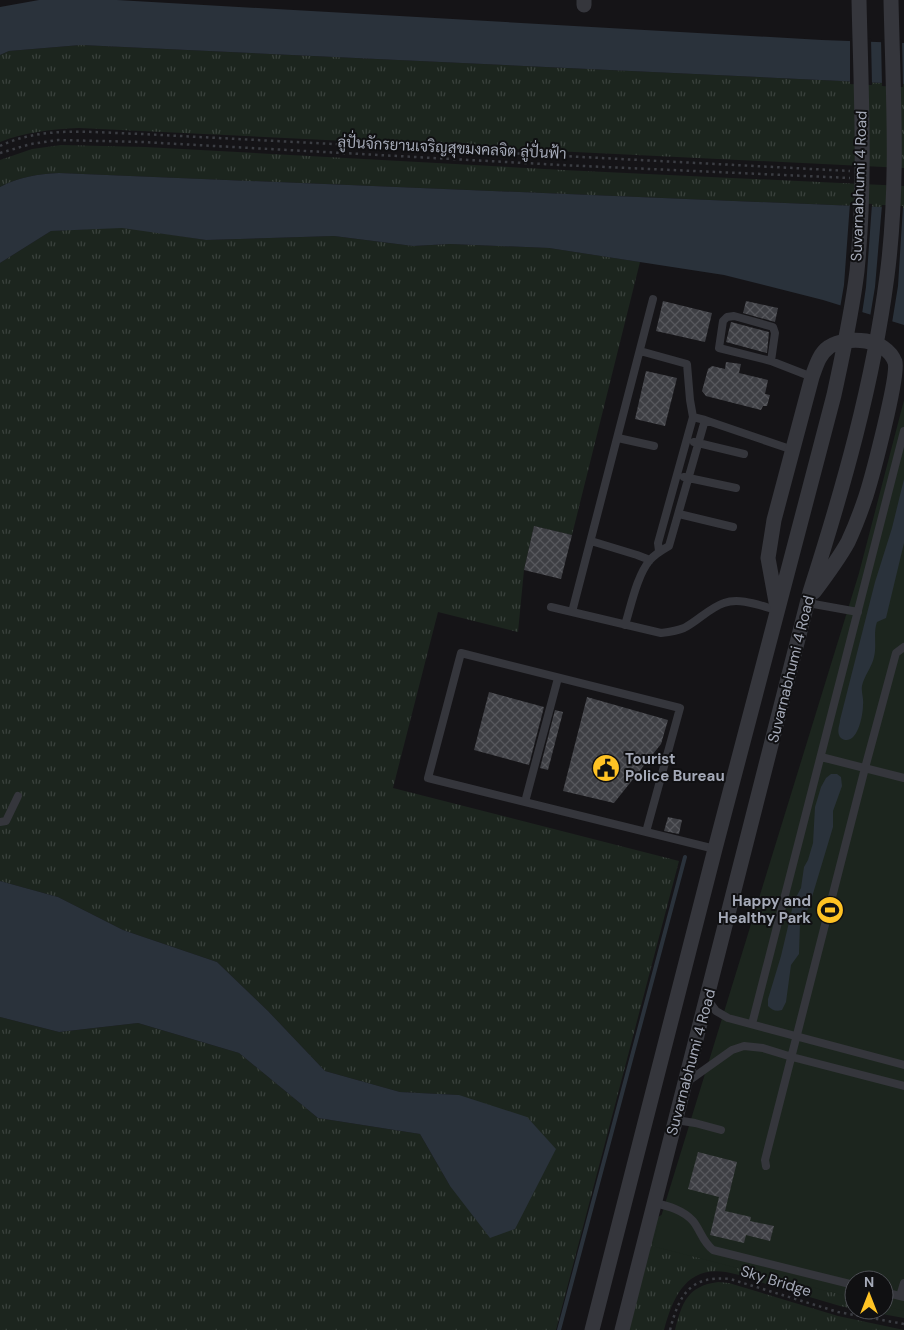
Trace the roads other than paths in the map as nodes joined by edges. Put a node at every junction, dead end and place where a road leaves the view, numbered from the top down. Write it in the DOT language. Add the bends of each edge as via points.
graph roads {
  1 [pos="859,0"];
  2 [pos="891,0"];
  3 [pos="653,299"];
  4 [pos="640,351"];
  5 [pos="771,361"];
  6 [pos="899,361"];
  7 [pos="812,376"];
  8 [pos="693,418"];
  9 [pos="706,420"];
  10 [pos="904,432"];
  11 [pos="618,438"];
  12 [pos="688,440"];
  13 [pos="699,443"];
  14 [pos="654,446"];
  15 [pos="793,450"];
  16 [pos="744,454"];
  17 [pos="678,475"];
  18 [pos="689,478"];
  19 [pos="736,488"];
  20 [pos="679,514"];
  21 [pos="733,527"];
  22 [pos="591,541"];
  23 [pos="659,552"];
  24 [pos="650,560"];
  25 [pos="808,601"];
  26 [pos="551,607"];
  27 [pos="777,609"];
  28 [pos="572,612"];
  29 [pos="858,612"];
  30 [pos="625,625"];
  31 [pos="904,648"];
  32 [pos="558,678"];
  33 [pos="821,757"];
  34 [pos="865,768"];
  35 [pos="904,778"];
  36 [pos="18,796"];
  37 [pos="525,802"];
  38 [pos="0,822"];
  39 [pos="646,832"];
  40 [pos="715,849"];
  41 [pos="707,999"];
  42 [pos="752,1024"];
  43 [pos="796,1037"];
  44 [pos="792,1057"];
  45 [pos="904,1065"];
  46 [pos="686,1084"];
  47 [pos="904,1086"];
  48 [pos="676,1120"];
  49 [pos="721,1130"];
  50 [pos="766,1166"];
  51 [pos="654,1203"];
  52 [pos="844,1283"];
  53 [pos="904,1283"];
  54 [pos="902,1297"];
  55 [pos="592,1330"];
  56 [pos="622,1330"];
  1 -- 27 [label="street, Suvarnabhumi 4 Road" via="862,197 857,271 834,394"];
  2 -- 25 [label="street, Suvarnabhumi 4 Road" via="894,152 888,275 863,408"];
  3 -- 4 [label="lane"];
  4 -- 8 [label="lane" via="687,364"];
  4 -- 11 [label="lane"];
  5 -- 5 [label="lane" via="719,348 724,318 734,316 772,326 775,333"];
  5 -- 7 [label="lane"];
  6 -- 7 [label="street" via="881,347 854,339 828,348"];
  6 -- 25 [label="street" via="866,496 837,561"];
  7 -- 15 [label="street"];
  8 -- 9 [label="lane"];
  8 -- 12 [label="lane"];
  9 -- 13 [label="lane"];
  9 -- 15 [label="lane"];
  10 -- 29 [label="lane"];
  11 -- 14 [label="lane"];
  11 -- 22 [label="lane"];
  12 -- 13 [label="lane"];
  12 -- 17 [label="lane"];
  13 -- 16 [label="lane"];
  13 -- 18 [label="lane"];
  15 -- 27 [label="street" via="774,520 768,558"];
  17 -- 18 [label="lane"];
  17 -- 23 [label="lane" via="658,543"];
  18 -- 19 [label="lane"];
  18 -- 20 [label="lane"];
  20 -- 21 [label="lane"];
  20 -- 23 [label="lane" via="669,546"];
  22 -- 24 [label="lane"];
  22 -- 28 [label="lane"];
  23 -- 24 [label="lane"];
  24 -- 30 [label="lane"];
  25 -- 29 [label="lane"];
  25 -- 41 [label="street, Suvarnabhumi 4 Road"];
  26 -- 28 [label="lane"];
  27 -- 30 [label="lane" via="724,602 684,628 672,632 653,632"];
  27 -- 40 [label="street, Suvarnabhumi 4 Road"];
  28 -- 30 [label="lane"];
  29 -- 33 [label="lane"];
  31 -- 34 [label="lane" via="896,653"];
  32 -- 37 [label="lane"];
  32 -- 37 [label="lane" via="461,654 458,663 428,778"];
  32 -- 39 [label="lane" via="680,708"];
  33 -- 34 [label="lane"];
  33 -- 42 [label="lane"];
  34 -- 35 [label="lane"];
  34 -- 43 [label="lane"];
  36 -- 38 [label="lane" via="6,821"];
  37 -- 39 [label="lane"];
  39 -- 40 [label="lane"];
  40 -- 55 [label="street, Suvarnabhumi 4 Road"];
  41 -- 42 [label="lane" via="716,1011 728,1018"];
  41 -- 46 [label="street, Suvarnabhumi 4 Road"];
  42 -- 43 [label="lane"];
  43 -- 44 [label="lane"];
  43 -- 45 [label="lane"];
  44 -- 46 [label="lane" via="744,1046 732,1050"];
  44 -- 47 [label="lane"];
  44 -- 50 [label="lane"];
  46 -- 48 [label="street, Suvarnabhumi 4 Road"];
  48 -- 49 [label="lane"];
  48 -- 51 [label="street, Suvarnabhumi 4 Road"];
  51 -- 52 [label="lane" via="674,1208 693,1221 705,1244 713,1250"];
  51 -- 56 [label="street, Suvarnabhumi 4 Road"];
  53 -- 54 [label="lane"];
}
